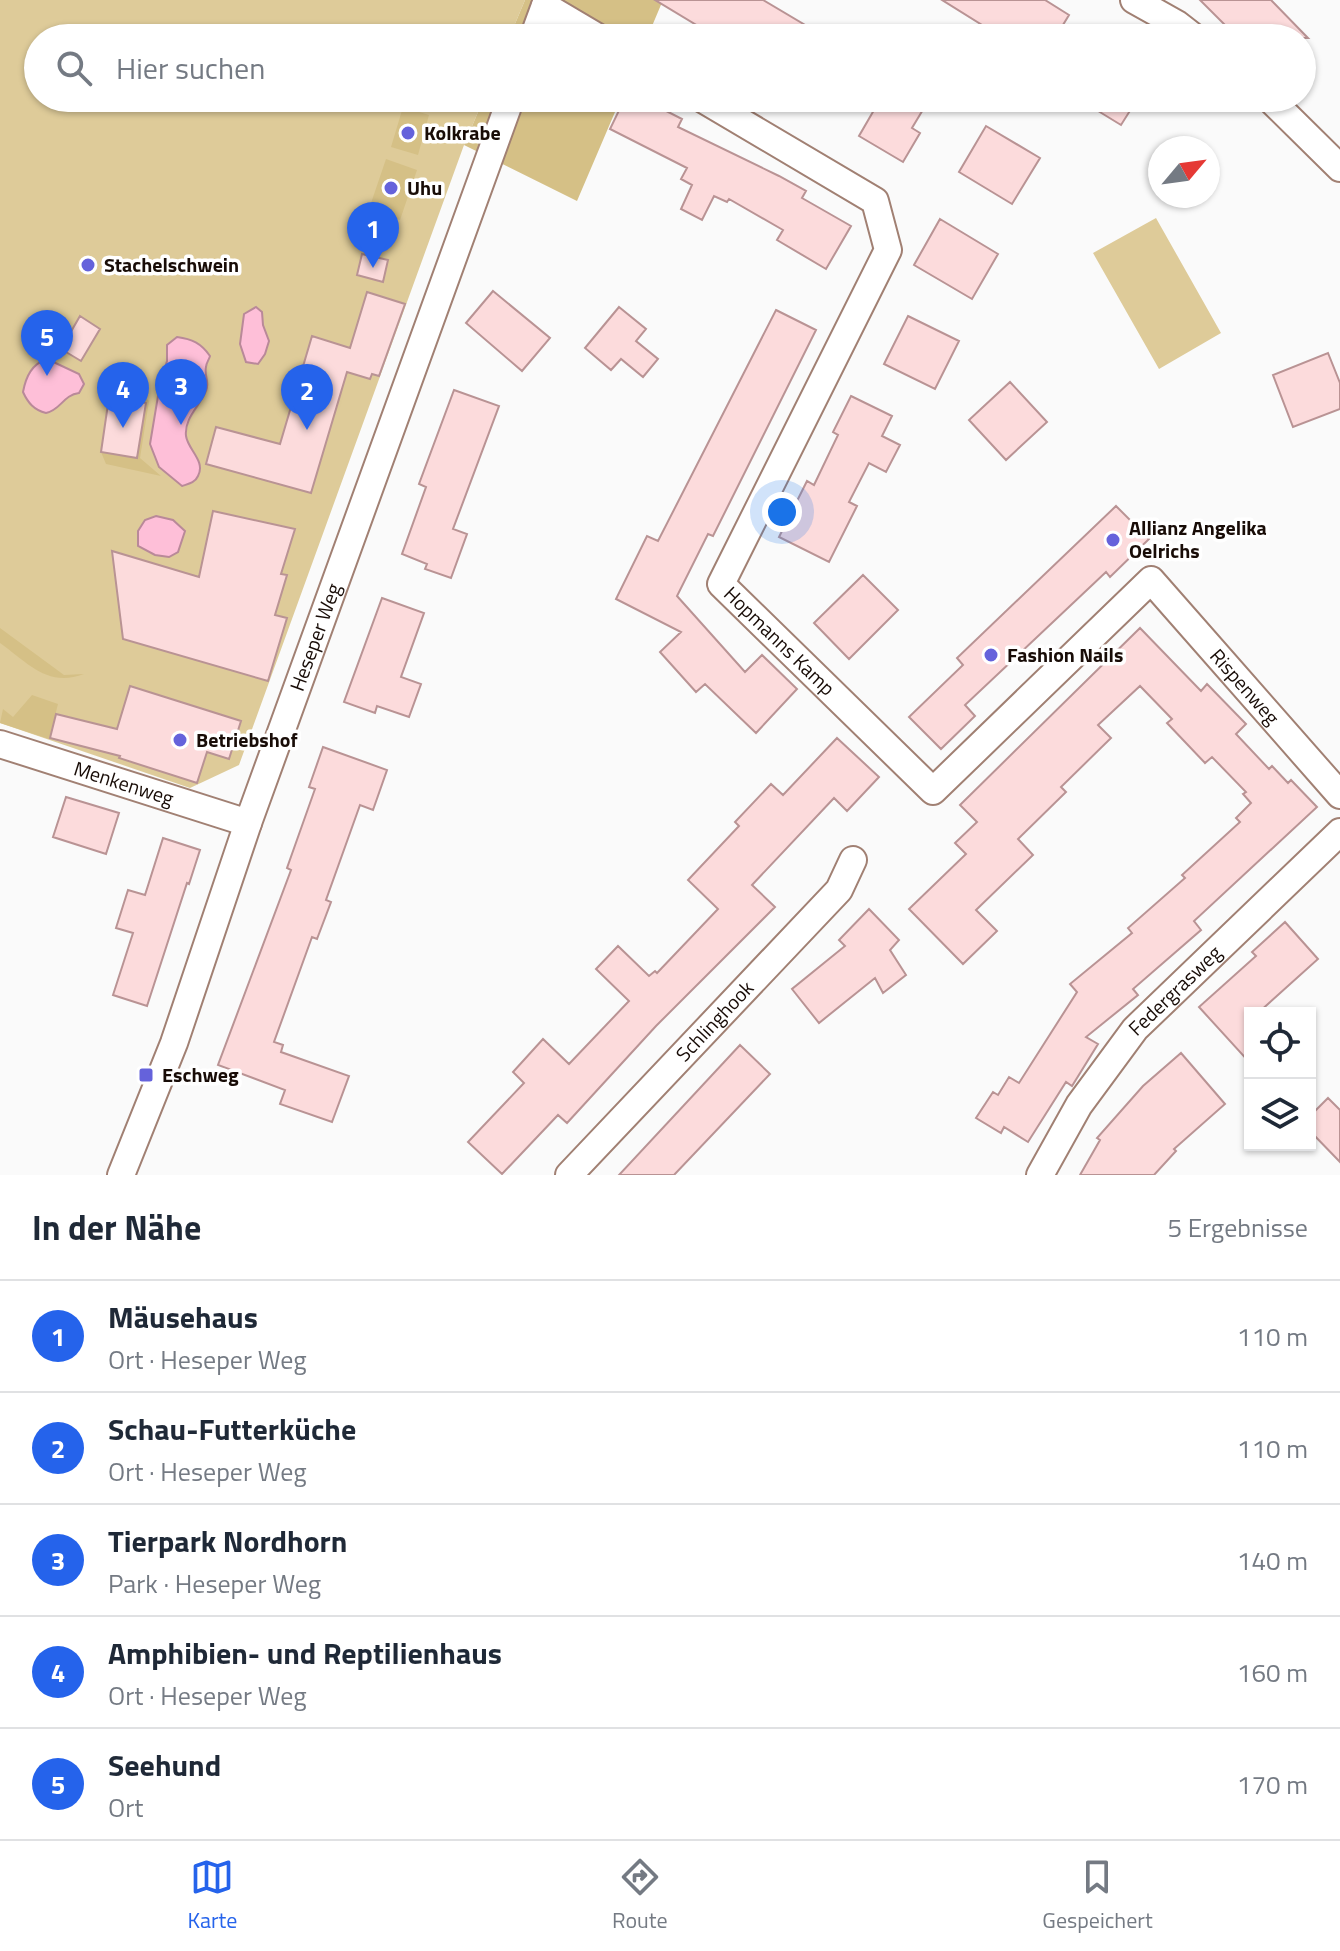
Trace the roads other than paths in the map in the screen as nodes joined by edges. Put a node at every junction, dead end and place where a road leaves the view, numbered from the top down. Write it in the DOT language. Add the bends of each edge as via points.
graph roads {
  1 [pos="1134,0"];
  2 [pos="546,3"];
  3 [pos="538,24"];
  4 [pos="578,24"];
  5 [pos="1177,24"];
  6 [pos="506,112"];
  7 [pos="725,112"];
  8 [pos="1283,112"];
  9 [pos="1340,168"];
  10 [pos="1151,580"];
  11 [pos="0,744"];
  12 [pos="1340,795"];
  13 [pos="248,823"];
  14 [pos="1340,832"];
  15 [pos="853,860"];
  16 [pos="121,1175"];
  17 [pos="569,1175"];
  18 [pos="1040,1175"];
  1 -- 5 [label="street"];
  2 -- 3 [label="street"];
  2 -- 4 [label="street"];
  6 -- 13 [label="street, Heseper Weg"];
  7 -- 10 [label="street, Hopmanns Kamp" via="875,201 888,250 721,584 933,791"];
  8 -- 9 [label="street"];
  10 -- 12 [label="street, Rispenweg"];
  11 -- 13 [label="street, Menkenweg"];
  13 -- 16 [label="street, Heseper Weg" via="174,1043"];
  14 -- 18 [label="street, Federgrasweg" via="1135,1029 1079,1105"];
  15 -- 17 [label="street, Schlinghook" via="839,890"];
}
